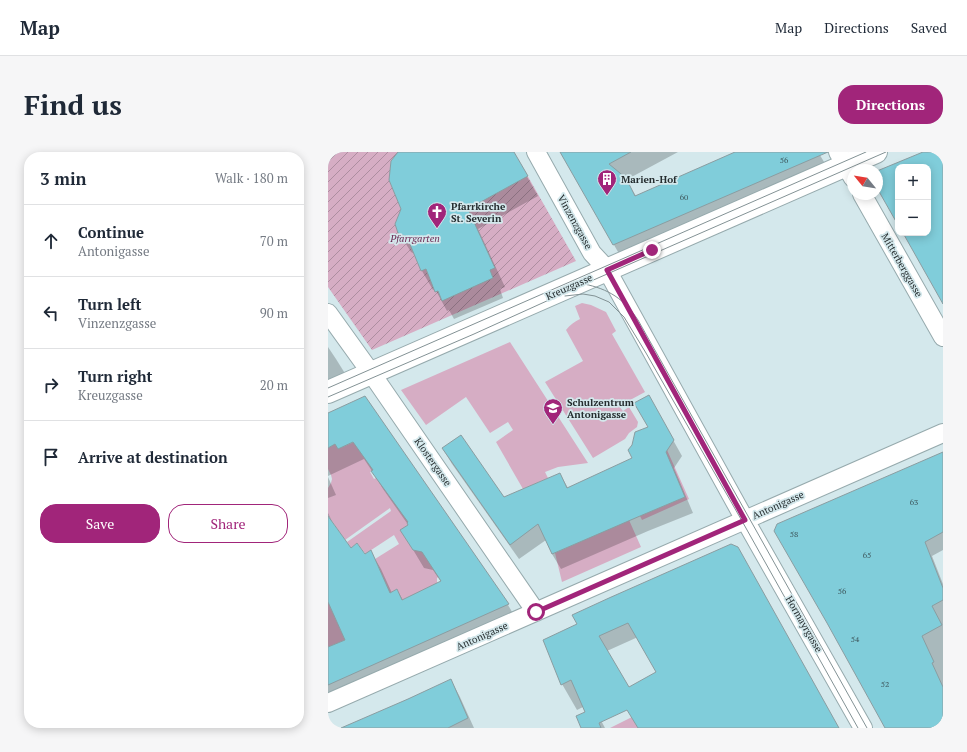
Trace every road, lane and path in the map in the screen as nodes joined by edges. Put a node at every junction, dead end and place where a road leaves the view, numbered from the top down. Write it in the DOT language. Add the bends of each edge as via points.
graph roads {
  1 [pos="536,152"];
  2 [pos="876,152"];
  3 [pos="846,165"];
  4 [pos="865,200"];
  5 [pos="607,270"];
  6 [pos="328,313"];
  7 [pos="943,337"];
  8 [pos="371,373"];
  9 [pos="328,392"];
  10 [pos="943,433"];
  11 [pos="745,520"];
  12 [pos="536,612"];
  13 [pos="328,703"];
  14 [pos="863,728"];
  1 -- 5 [label="street, Vinzenzgasse" via="592,253"];
  2 -- 3 [label="street, Kreuzgasse"];
  3 -- 5 [label="street, Kreuzgasse"];
  4 -- 7 [label="street, Mitterberggasse"];
  5 -- 8 [label="street, Kreuzgasse"];
  5 -- 11 [label="street, Vinzenzgasse"];
  6 -- 8 [label="street, Klostergasse"];
  8 -- 9 [label="street, Kreuzgasse"];
  8 -- 12 [label="street, Klostergasse"];
  10 -- 11 [label="street, Antonigasse"];
  11 -- 12 [label="street, Antonigasse"];
  11 -- 14 [label="street, Hormayrgasse"];
  12 -- 13 [label="street, Antonigasse"];
}
